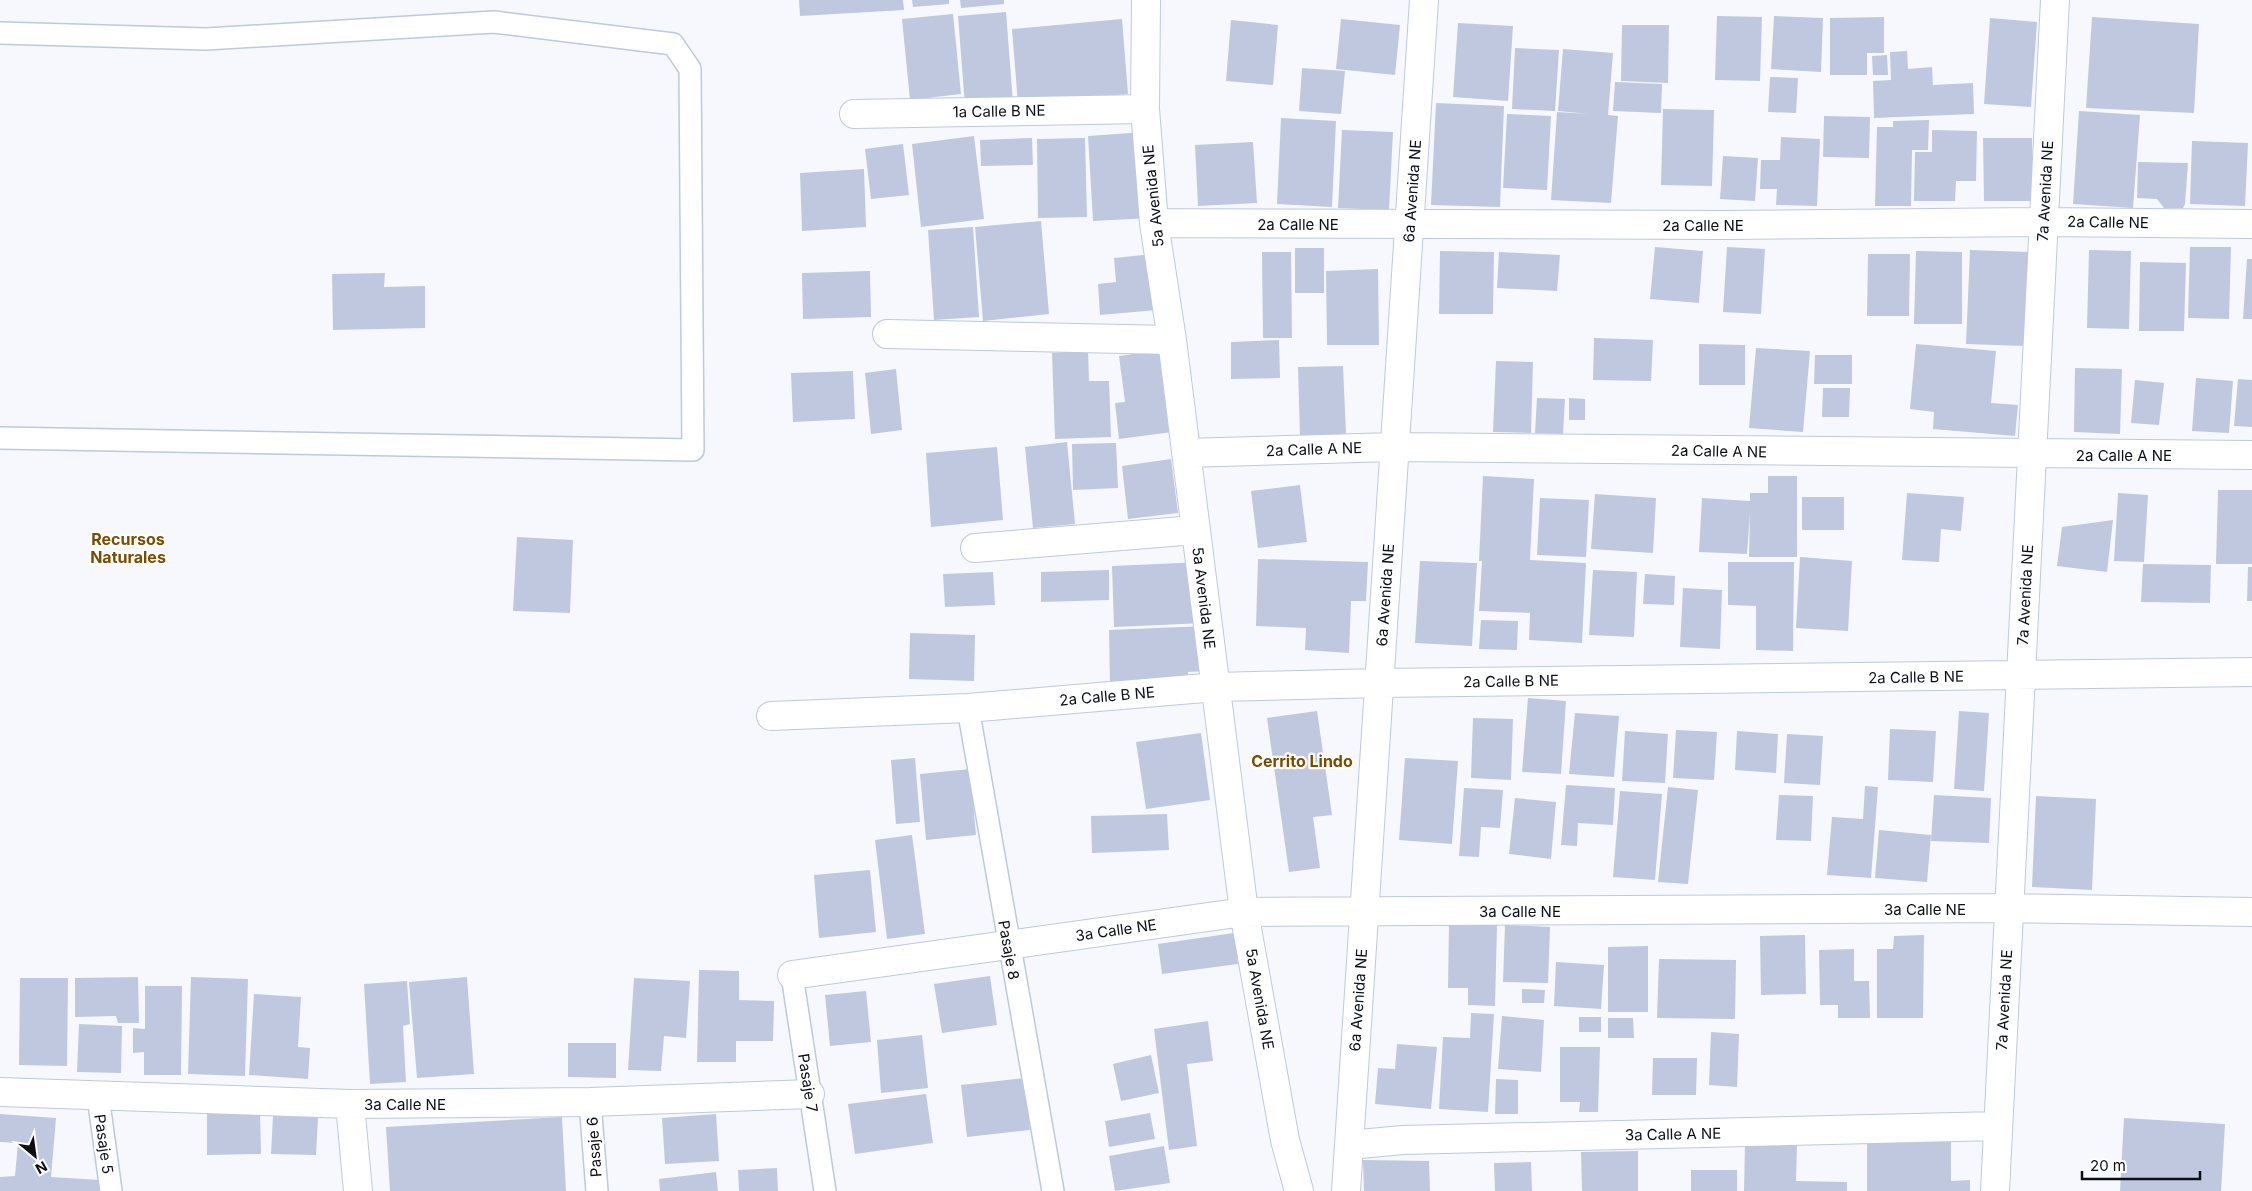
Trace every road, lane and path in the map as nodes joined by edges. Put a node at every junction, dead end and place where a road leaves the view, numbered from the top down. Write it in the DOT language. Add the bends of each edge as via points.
graph roads {
  1 [pos="1146,0"];
  2 [pos="1424,0"];
  3 [pos="2055,0"];
  4 [pos="0,33"];
  5 [pos="1144,109"];
  6 [pos="854,114"];
  7 [pos="2044,222"];
  8 [pos="1154,223"];
  9 [pos="1409,224"];
  10 [pos="2252,224"];
  11 [pos="887,334"];
  12 [pos="1172,340"];
  13 [pos="0,438"];
  14 [pos="1395,447"];
  15 [pos="1186,453"];
  16 [pos="2032,454"];
  17 [pos="2252,455"];
  18 [pos="1195,530"];
  19 [pos="975,548"];
  20 [pos="2252,672"];
  21 [pos="2020,676"];
  22 [pos="1379,683"];
  23 [pos="1216,687"];
  24 [pos="968,708"];
  25 [pos="771,716"];
  26 [pos="2009,908"];
  27 [pos="1244,912"];
  28 [pos="1364,912"];
  29 [pos="2252,912"];
  30 [pos="1008,946"];
  31 [pos="792,975"];
  32 [pos="0,1092"];
  33 [pos="810,1094"];
  34 [pos="98,1096"];
  35 [pos="590,1102"];
  36 [pos="350,1104"];
  37 [pos="1998,1126"];
  38 [pos="1349,1145"];
  39 [pos="111,1191"];
  40 [pos="358,1191"];
  41 [pos="597,1191"];
  42 [pos="825,1191"];
  43 [pos="1053,1191"];
  44 [pos="1299,1191"];
  45 [pos="1346,1191"];
  46 [pos="1994,1191"];
  1 -- 5 [label="street, 5a Avenida NE"];
  2 -- 9 [label="street, 6a Avenida NE"];
  3 -- 7 [label="street, 7a Avenida NE"];
  4 -- 13 [label="lane" via="206,39 494,22 673,44 690,69 693,450"];
  5 -- 6 [label="street, 1a Calle B NE"];
  5 -- 8 [label="street, 5a Avenida NE"];
  7 -- 9 [label="street, 2a Calle NE"];
  7 -- 10 [label="street, 2a Calle NE"];
  7 -- 16 [label="street, 7a Avenida NE"];
  8 -- 9 [label="street, 2a Calle NE"];
  8 -- 12 [label="street, 5a Avenida NE"];
  9 -- 14 [label="street, 6a Avenida NE"];
  11 -- 12 [label="street"];
  12 -- 15 [label="street, 5a Avenida NE"];
  14 -- 15 [label="street, 2a Calle A NE"];
  14 -- 16 [label="street, 2a Calle A NE"];
  14 -- 22 [label="street, 6a Avenida NE"];
  15 -- 18 [label="street, 5a Avenida NE"];
  16 -- 17 [label="street, 2a Calle A NE"];
  16 -- 21 [label="street, 7a Avenida NE"];
  18 -- 19 [label="street"];
  18 -- 23 [label="street, 5a Avenida NE"];
  20 -- 21 [label="street, 2a Calle B NE"];
  21 -- 22 [label="street, 2a Calle B NE"];
  21 -- 26 [label="street, 7a Avenida NE"];
  22 -- 23 [label="street, 2a Calle B NE"];
  22 -- 28 [label="street, 6a Avenida NE"];
  23 -- 24 [label="street, 2a Calle B NE"];
  23 -- 27 [label="street, 5a Avenida NE"];
  24 -- 25 [label="street, 2a Calle B NE"];
  24 -- 30 [label="lane, Pasaje 8"];
  26 -- 28 [label="street, 3a Calle NE"];
  26 -- 29 [label="street, 3a Calle NE"];
  26 -- 37 [label="street, 7a Avenida NE"];
  27 -- 28 [label="street, 3a Calle NE"];
  27 -- 30 [label="street, 3a Calle NE"];
  27 -- 44 [label="street, 5a Avenida NE" via="1285,1140"];
  28 -- 38 [label="street, 6a Avenida NE"];
  30 -- 31 [label="street, 3a Calle NE"];
  30 -- 43 [label="lane, Pasaje 8"];
  31 -- 33 [label="lane, Pasaje 7"];
  32 -- 34 [label="street, 3a Calle NE"];
  33 -- 35 [label="street, 3a Calle NE"];
  33 -- 42 [label="lane, Pasaje 7"];
  34 -- 36 [label="street, 3a Calle NE"];
  34 -- 39 [label="lane, Pasaje 5"];
  35 -- 36 [label="street, 3a Calle NE"];
  35 -- 41 [label="lane, Pasaje 6"];
  36 -- 40 [label="street"];
  37 -- 38 [label="street, 3a Calle A NE" via="1403,1140"];
  37 -- 46 [label="street, 7a Avenida NE"];
  38 -- 45 [label="street, 6a Avenida NE"];
}
